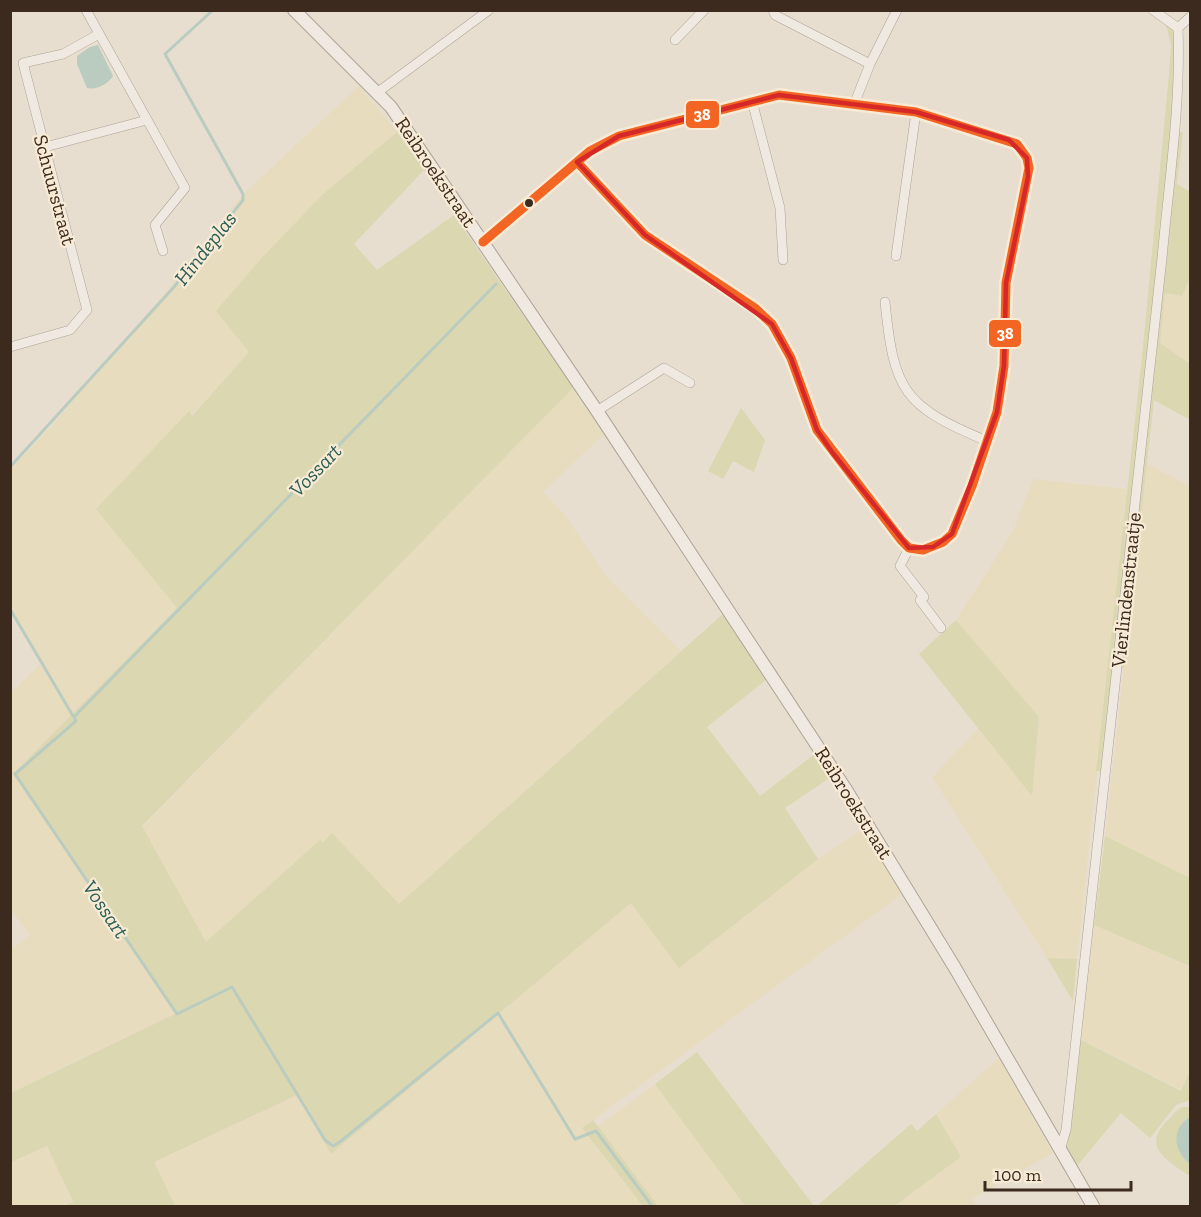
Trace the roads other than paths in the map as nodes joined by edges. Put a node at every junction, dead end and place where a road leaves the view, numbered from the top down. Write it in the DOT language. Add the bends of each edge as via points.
graph roads {
  1 [pos="86,10"];
  2 [pos="294,10"];
  3 [pos="489,10"];
  4 [pos="704,10"];
  5 [pos="773,10"];
  6 [pos="897,10"];
  7 [pos="1153,10"];
  8 [pos="1191,17"];
  9 [pos="1178,28"];
  10 [pos="99,34"];
  11 [pos="675,40"];
  12 [pos="870,64"];
  13 [pos="378,92"];
  14 [pos="752,100"];
  15 [pos="855,102"];
  16 [pos="916,112"];
  17 [pos="147,120"];
  18 [pos="45,147"];
  19 [pos="577,162"];
  20 [pos="483,242"];
  21 [pos="163,251"];
  22 [pos="896,256"];
  23 [pos="783,260"];
  24 [pos="885,302"];
  25 [pos="10,348"];
  26 [pos="690,383"];
  27 [pos="597,411"];
  28 [pos="987,441"];
  29 [pos="909,548"];
  30 [pos="941,628"];
  31 [pos="1060,1150"];
  32 [pos="1093,1206"];
  1 -- 10 [label="street"];
  2 -- 13 [label="street, Reibroekstraat"];
  3 -- 13 [label="street"];
  4 -- 11 [label="street"];
  5 -- 12 [label="street"];
  6 -- 12 [label="street"];
  7 -- 9 [label="street"];
  8 -- 9 [label="street"];
  9 -- 31 [label="street, Vierlindenstraatje" via="1162,258 1067,1119"];
  10 -- 17 [label="street"];
  10 -- 18 [label="street, Schuurstraat" via="63,54 23,63"];
  12 -- 15 [label="street"];
  13 -- 20 [label="street, Reibroekstraat"];
  14 -- 15 [label="street" via="779,95"];
  14 -- 19 [label="street" via="619,136"];
  14 -- 23 [label="street" via="780,208"];
  15 -- 16 [label="street"];
  16 -- 22 [label="street"];
  16 -- 28 [label="street" via="1010,140 1022,150 1029,168 1006,284 1004,366 997,412"];
  17 -- 18 [label="street"];
  17 -- 21 [label="street" via="184,188 155,225"];
  18 -- 25 [label="street, Schuurstraat" via="87,310 70,330"];
  19 -- 20 [label="street"];
  19 -- 29 [label="street" via="645,235 755,308 772,324 791,358 817,430"];
  20 -- 27 [label="street, Reibroekstraat"];
  24 -- 28 [label="street" via="891,356 910,395 942,423"];
  26 -- 27 [label="street" via="664,368"];
  27 -- 31 [label="street, Reibroekstraat" via="839,778"];
  28 -- 29 [label="street" via="952,534 933,547"];
  29 -- 30 [label="street" via="900,566"];
  31 -- 32 [label="street, Reibroekstraat"];
}
